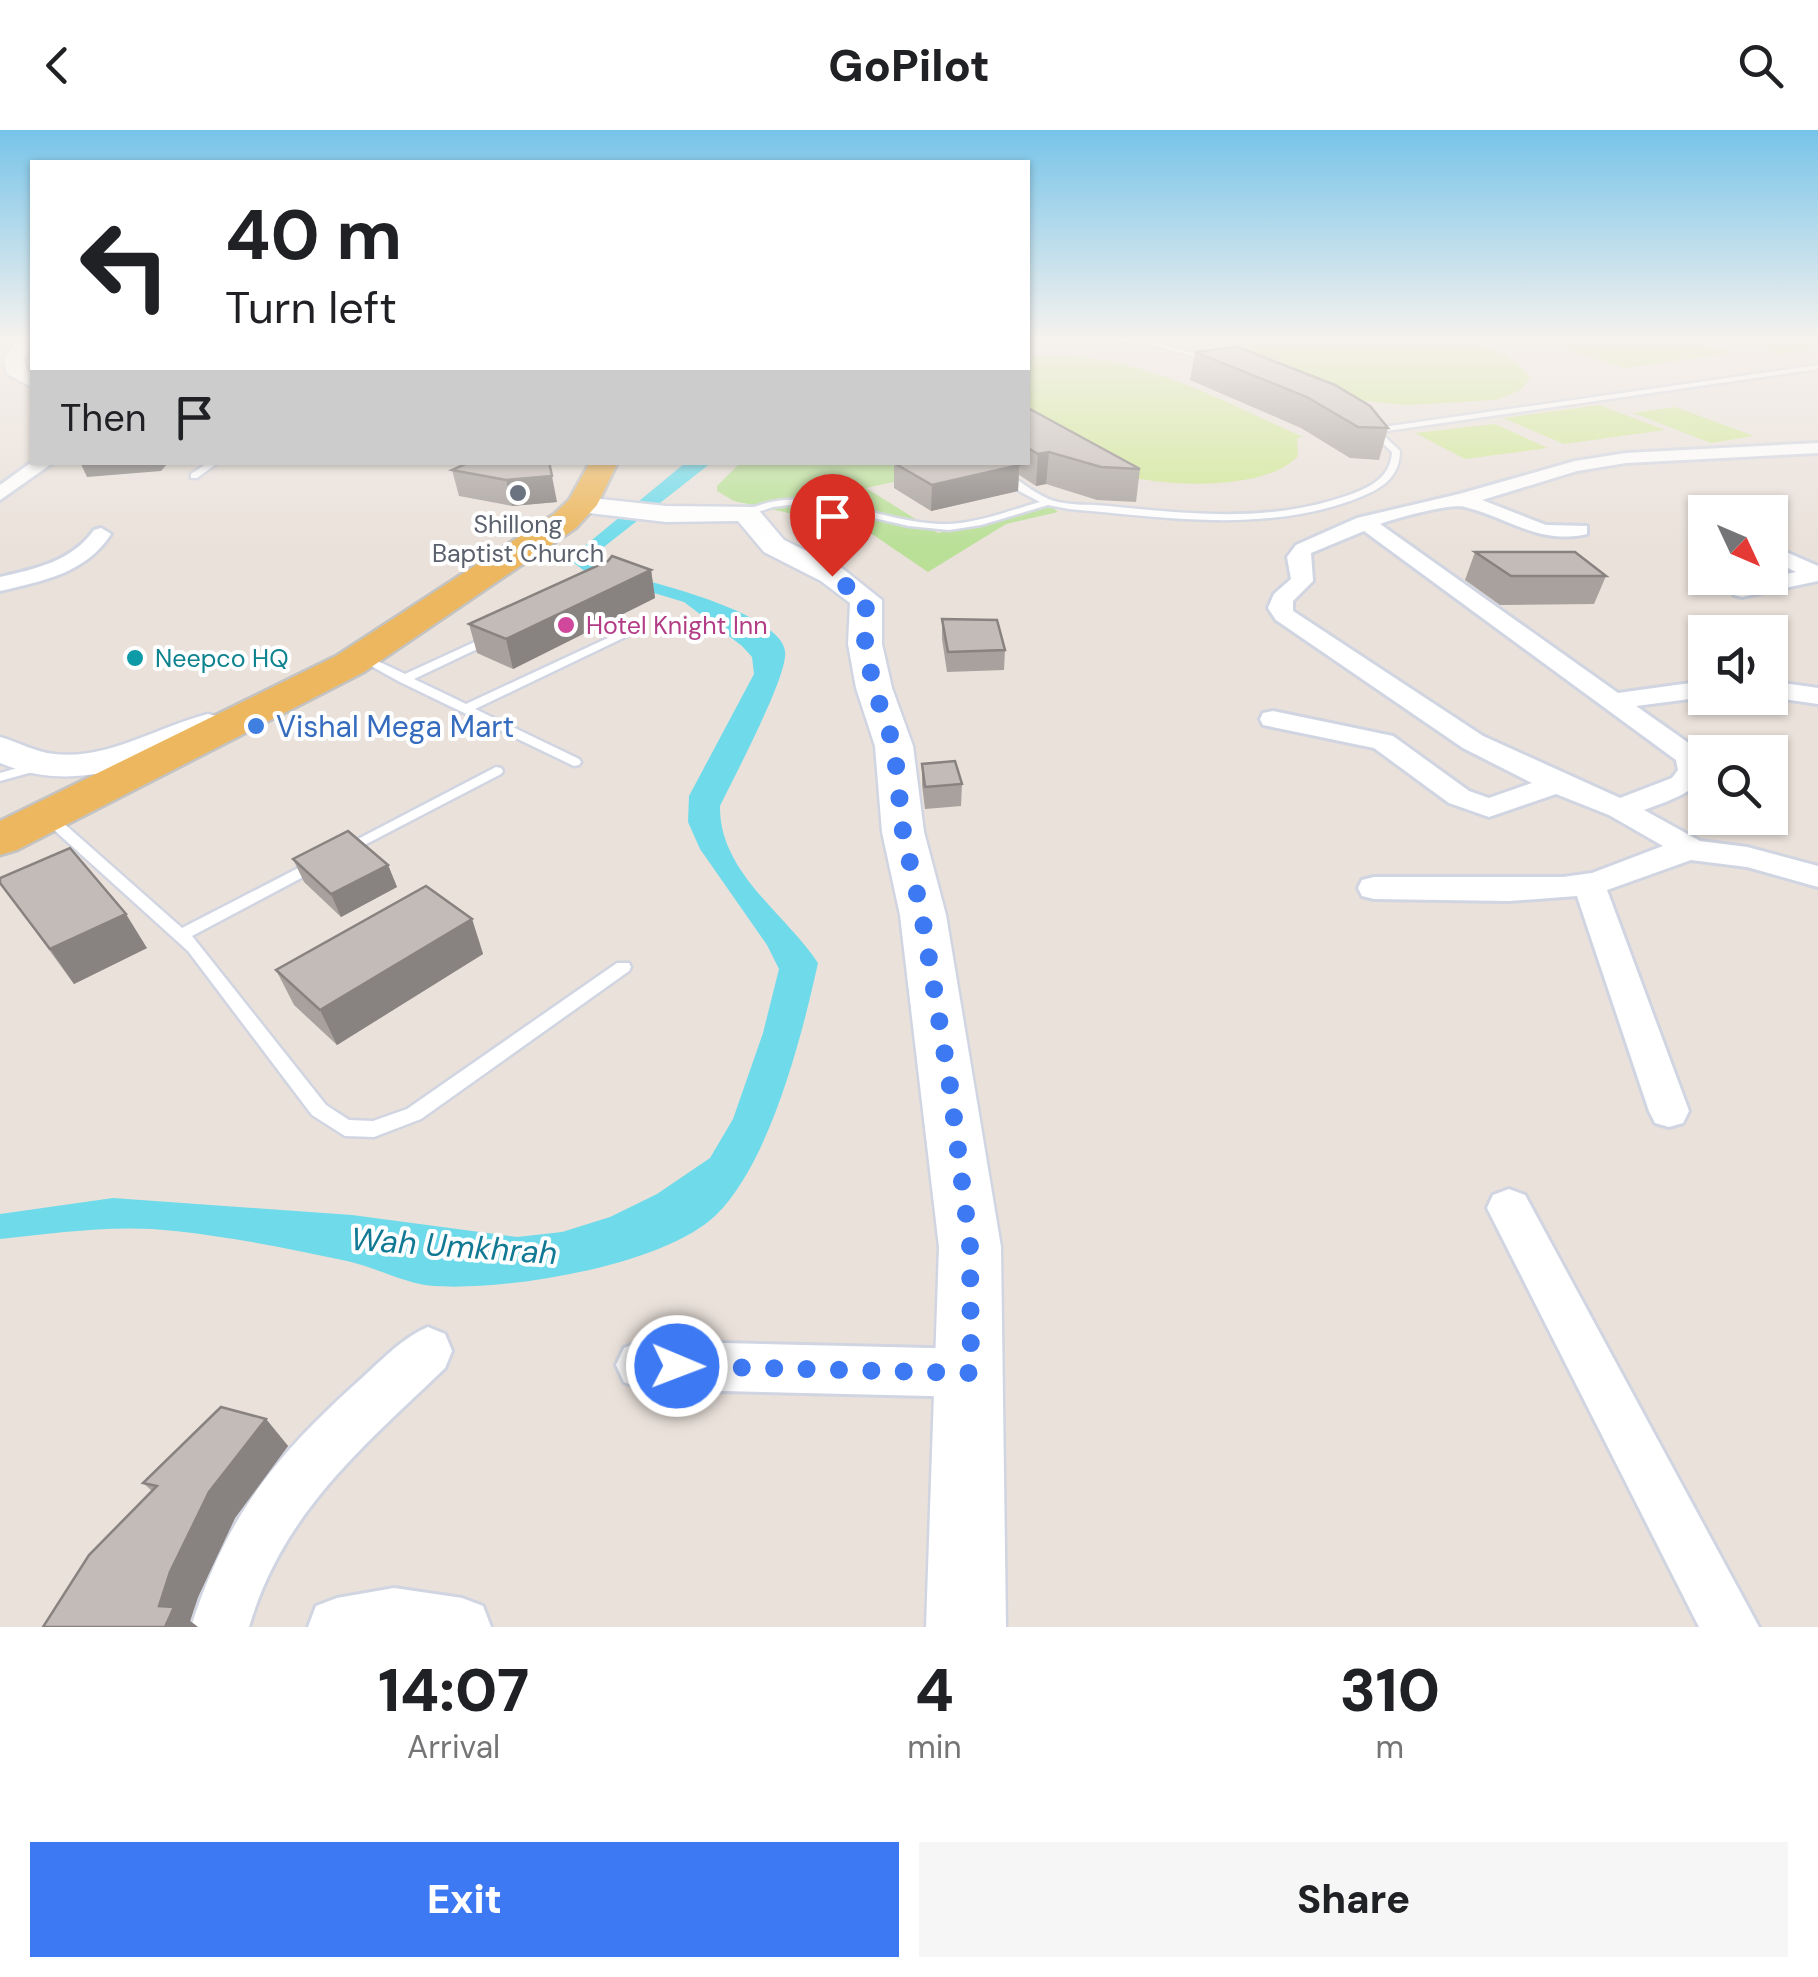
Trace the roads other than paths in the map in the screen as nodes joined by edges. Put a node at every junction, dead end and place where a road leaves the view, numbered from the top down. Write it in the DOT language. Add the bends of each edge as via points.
graph roads {
  1 [pos="1542,407"];
  2 [pos="1354,418"];
  3 [pos="1377,430"];
  4 [pos="1817,449"];
  5 [pos="40,465"];
  6 [pos="211,465"];
  7 [pos="605,465"];
  8 [pos="989,465"];
  9 [pos="194,476"];
  10 [pos="0,494"];
  11 [pos="1463,500"];
  12 [pos="1048,502"];
  13 [pos="616,509"];
  14 [pos="746,513"];
  15 [pos="1364,522"];
  16 [pos="1580,530"];
  17 [pos="101,534"];
  18 [pos="1788,560"];
  19 [pos="1818,574"];
  20 [pos="1788,580"];
  21 [pos="0,584"];
  22 [pos="640,626"];
  23 [pos="506,632"];
  24 [pos="362,658"];
  25 [pos="404,678"];
  26 [pos="1688,691"];
  27 [pos="1788,691"];
  28 [pos="1818,696"];
  29 [pos="276,700"];
  30 [pos="1614,701"];
  31 [pos="466,708"];
  32 [pos="1273,719"];
  33 [pos="0,748"];
  34 [pos="574,762"];
  35 [pos="42,765"];
  36 [pos="496,771"];
  37 [pos="0,778"];
  38 [pos="1556,784"];
  39 [pos="1620,809"];
  40 [pos="47,816"];
  41 [pos="0,840"];
  42 [pos="1695,852"];
  43 [pos="1818,877"];
  44 [pos="1589,884"];
  45 [pos="1374,888"];
  46 [pos="181,936"];
  47 [pos="622,967"];
  48 [pos="1669,1111"];
  49 [pos="1508,1208"];
  50 [pos="428,1351"];
  51 [pos="640,1365"];
  52 [pos="971,1373"];
  53 [pos="220,1627"];
  54 [pos="336,1627"];
  55 [pos="462,1627"];
  56 [pos="966,1627"];
  57 [pos="1730,1627"];
  1 -- 3 [label="lane"];
  2 -- 3 [label="lane"];
  3 -- 12 [label="lane" via="1396,450 1392,474 1371,489 1306,511 1236,520"];
  4 -- 11 [label="street" via="1600,461"];
  5 -- 10 [label="street"];
  6 -- 9 [label="lane"];
  7 -- 13 [label="main road"];
  8 -- 12 [label="lane"];
  11 -- 15 [label="street"];
  11 -- 16 [label="street" via="1544,531"];
  12 -- 14 [label="lane" via="951,527 804,500"];
  13 -- 14 [label="street"];
  13 -- 24 [label="main road" via="522,552"];
  14 -- 52 [label="street" via="774,546 866,600 865,644 894,746 903,832 950,1086 970,1246"];
  15 -- 30 [label="street"];
  15 -- 38 [label="street" via="1303,549 1302,581 1282,599 1284,615 1474,742"];
  17 -- 21 [label="street" via="94,549 65,564"];
  18 -- 19 [label="street"];
  19 -- 20 [label="street"];
  22 -- 31 [label="lane"];
  23 -- 25 [label="lane"];
  24 -- 25 [label="lane"];
  24 -- 29 [label="main road"];
  25 -- 31 [label="lane"];
  26 -- 30 [label="street"];
  27 -- 28 [label="street"];
  29 -- 35 [label="street" via="98,764"];
  29 -- 40 [label="main road"];
  30 -- 39 [label="street" via="1672,740 1690,758 1692,771 1682,784"];
  31 -- 34 [label="lane"];
  32 -- 38 [label="street" via="1383,742 1459,797 1489,808"];
  33 -- 35 [label="street"];
  35 -- 37 [label="lane"];
  36 -- 46 [label="lane"];
  38 -- 39 [label="street"];
  39 -- 42 [label="street"];
  40 -- 41 [label="main road"];
  40 -- 46 [label="lane"];
  42 -- 43 [label="street"];
  42 -- 44 [label="street" via="1680,851"];
  44 -- 45 [label="street"];
  44 -- 48 [label="street"];
  46 -- 47 [label="lane" via="320,1110 345,1128 374,1128 414,1114"];
  49 -- 57 [label="street"];
  50 -- 53 [label="street" via="309,1462 272,1506 243,1560"];
  51 -- 52 [label="street"];
  52 -- 56 [label="street"];
  54 -- 55 [label="street" via="394,1616"];
}
